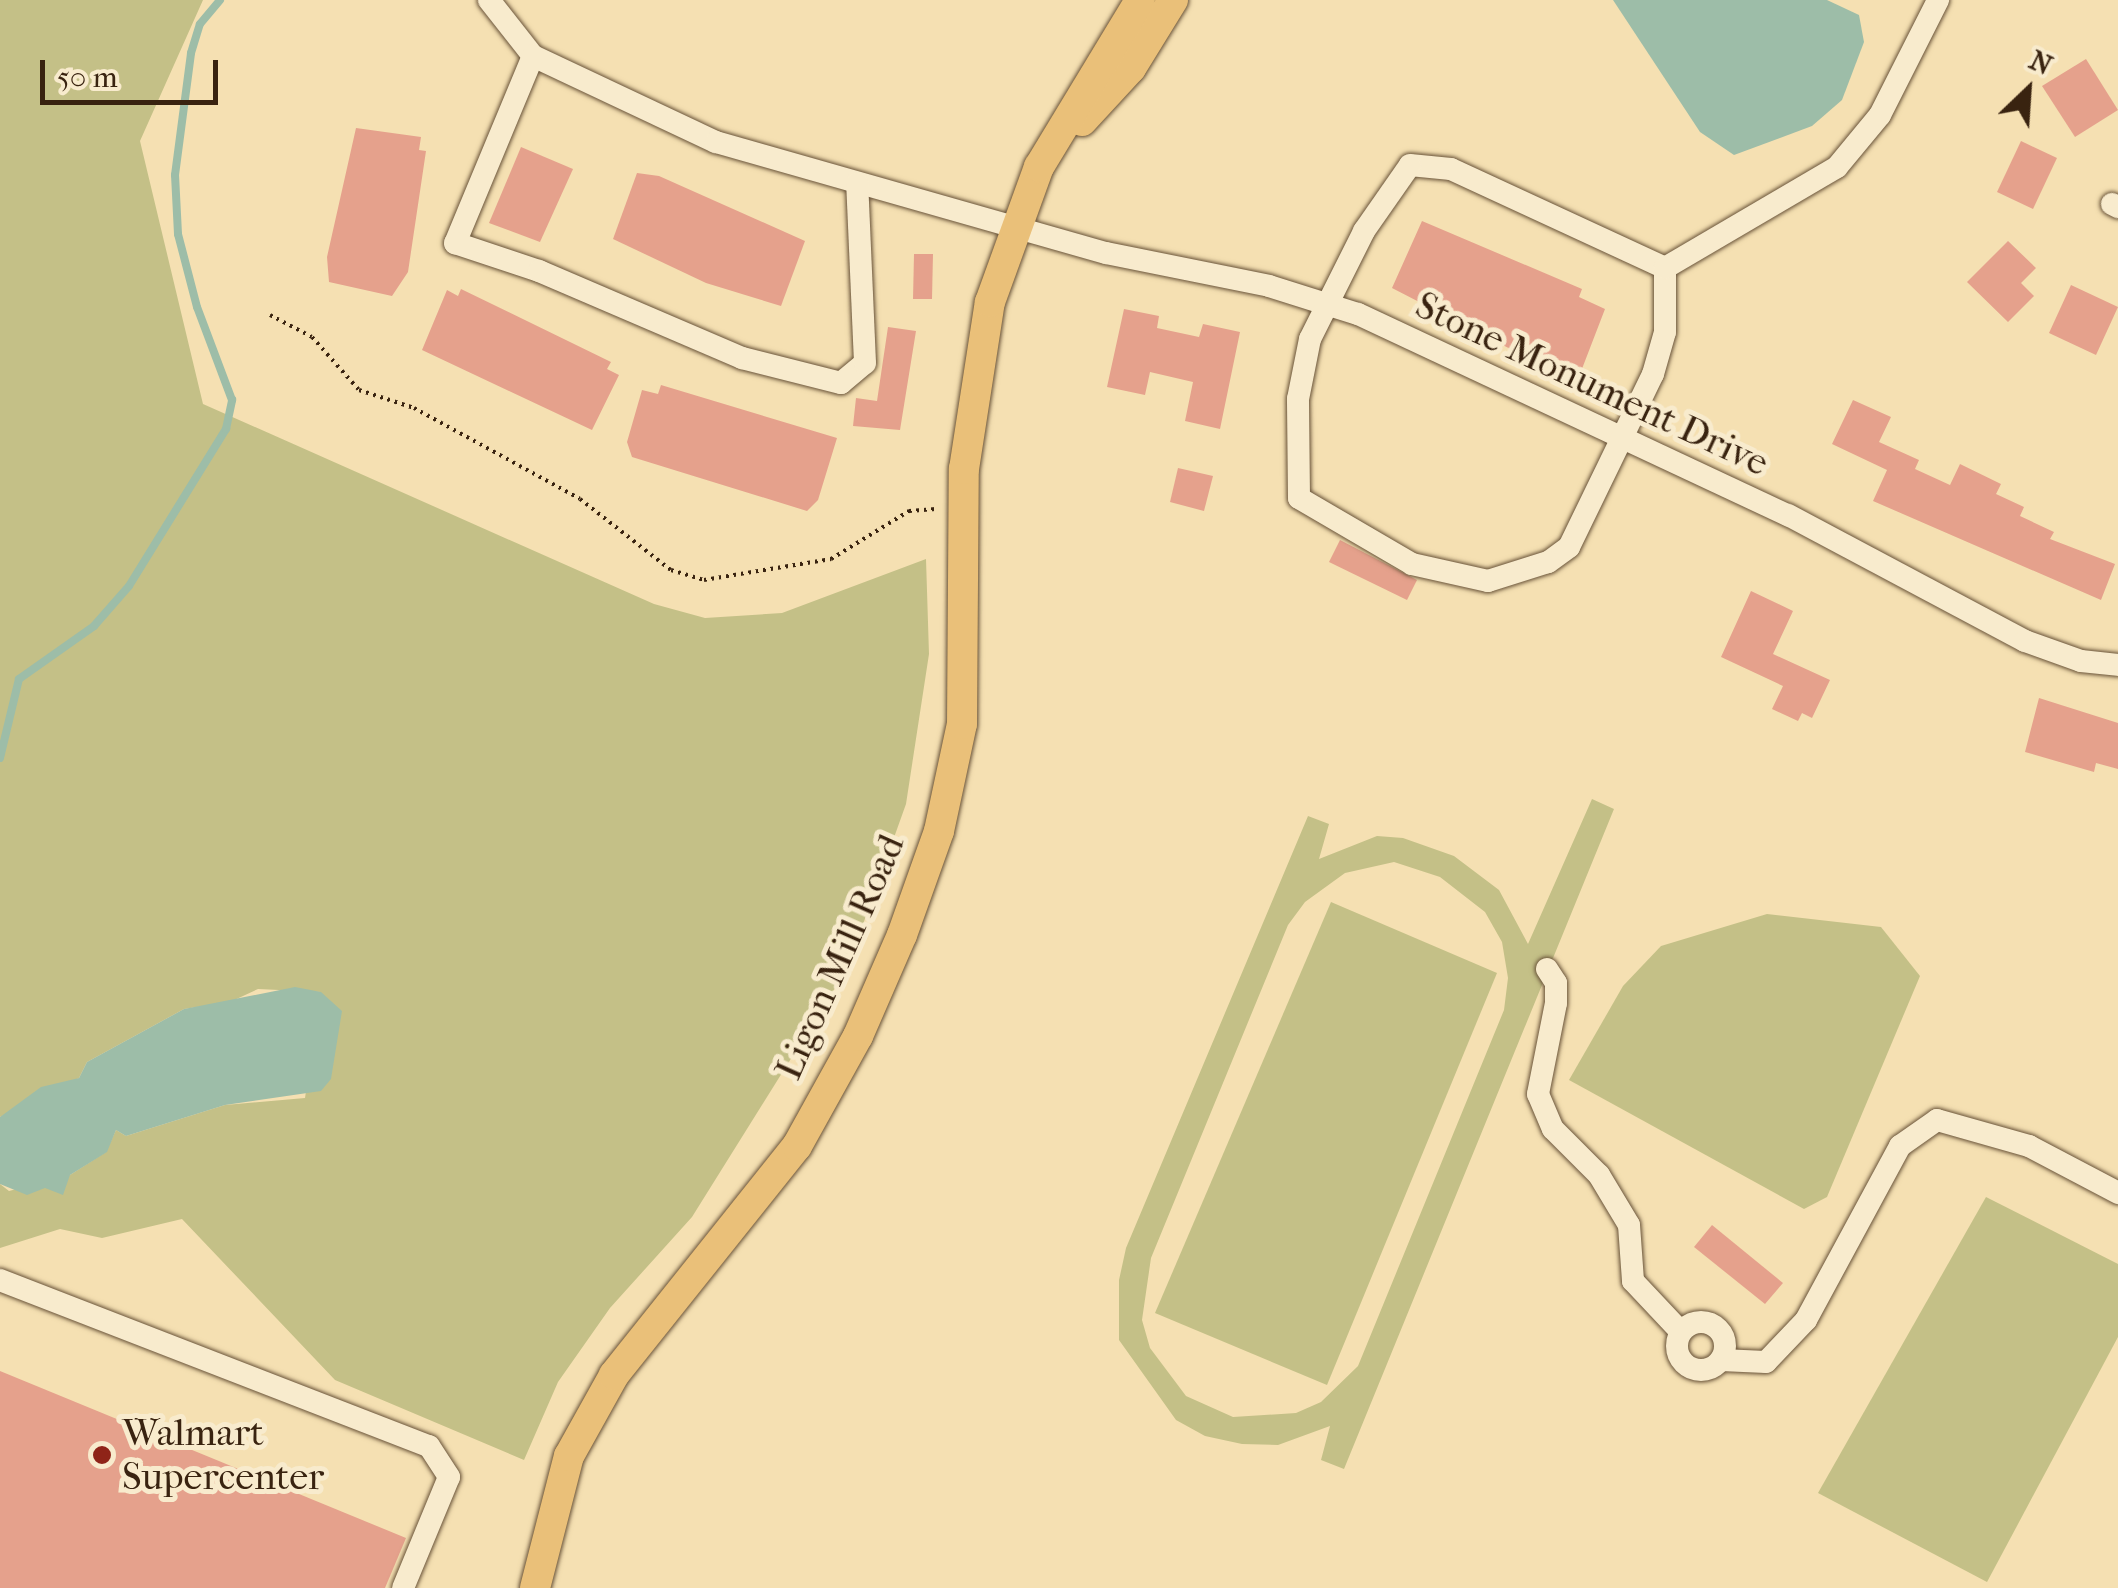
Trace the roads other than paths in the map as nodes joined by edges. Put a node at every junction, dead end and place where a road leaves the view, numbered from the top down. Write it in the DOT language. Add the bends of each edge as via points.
graph roads {
  1 [pos="489,0"];
  2 [pos="1140,0"];
  3 [pos="1174,0"];
  4 [pos="1938,0"];
  5 [pos="532,56"];
  6 [pos="1039,167"];
  7 [pos="857,183"];
  8 [pos="1014,225"];
  9 [pos="1664,268"];
  10 [pos="1328,304"];
  11 [pos="1620,435"];
  12 [pos="2118,665"];
  13 [pos="1547,969"];
  14 [pos="2118,1193"];
  15 [pos="0,1280"];
  16 [pos="403,1588"];
  17 [pos="535,1588"];
  1 -- 5 [label="street"];
  2 -- 6 [label="main road, Ligon Mill Road"];
  3 -- 6 [label="main road, Ligon Mill Road" via="1131,68"];
  4 -- 9 [label="street" via="1880,115 1838,168"];
  5 -- 7 [label="street, Stone Monument Drive" via="716,142"];
  5 -- 7 [label="street" via="455,243 539,271 742,358 840,383 865,363"];
  6 -- 8 [label="main road, Ligon Mill Road"];
  7 -- 8 [label="street, Stone Monument Drive"];
  8 -- 10 [label="street, Stone Monument Drive"];
  8 -- 17 [label="main road, Ligon Mill Road" via="990,302 964,470 962,724 939,831 858,1036 797,1146 614,1375 569,1456"];
  9 -- 10 [label="street" via="1450,169 1410,164 1364,230"];
  9 -- 11 [label="street" via="1666,332 1653,374"];
  10 -- 11 [label="street, Stone Monument Drive"];
  10 -- 11 [label="street" via="1310,339 1298,399 1299,498 1412,564 1488,581 1548,562 1569,547"];
  11 -- 12 [label="street, Stone Monument Drive" via="2025,641 2081,661"];
  13 -- 14 [label="street" via="1556,1002 1538,1094 1553,1128 1599,1175 1629,1225 1632,1281 1682,1332 1695,1323 1712,1324 1723,1336 1720,1360 1766,1362 1806,1320 1900,1146 1938,1120 2028,1146"];
  15 -- 16 [label="street" via="429,1446 449,1478"];
}
